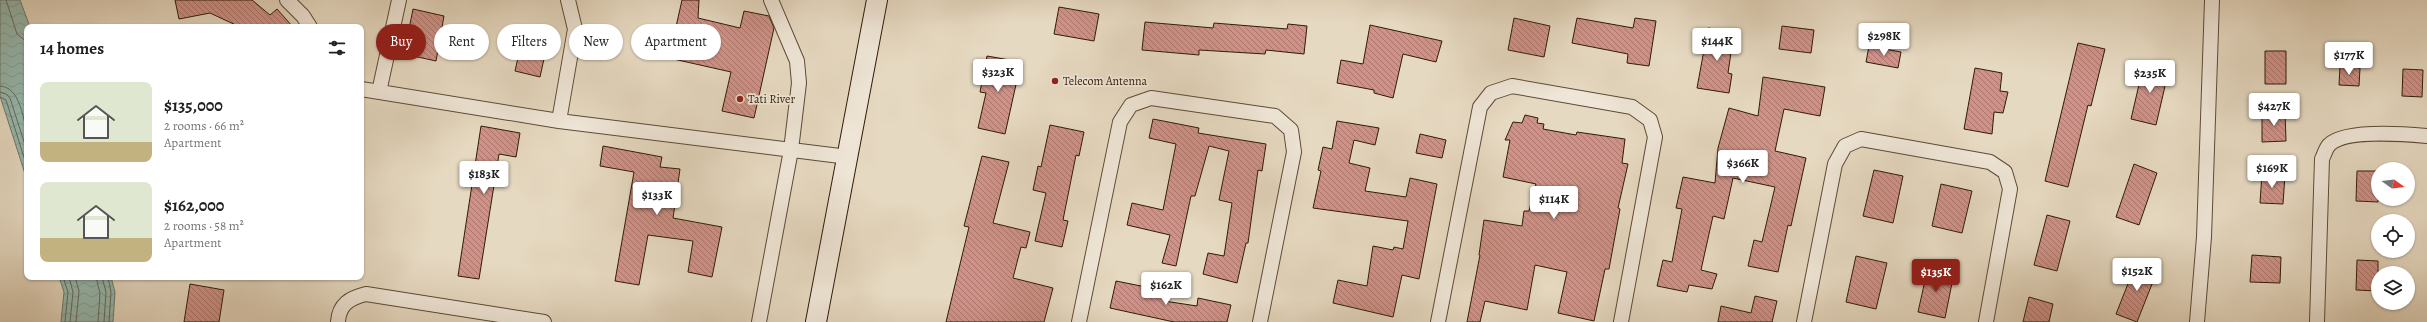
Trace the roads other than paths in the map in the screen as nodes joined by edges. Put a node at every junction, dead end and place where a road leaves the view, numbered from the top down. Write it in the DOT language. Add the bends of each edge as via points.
graph roads {
  1 [pos="287,0"];
  2 [pos="399,0"];
  3 [pos="568,0"];
  4 [pos="771,0"];
  5 [pos="878,0"];
  6 [pos="2212,0"];
  7 [pos="308,24"];
  8 [pos="364,90"];
  9 [pos="379,92"];
  10 [pos="559,121"];
  11 [pos="2427,136"];
  12 [pos="791,150"];
  13 [pos="848,157"];
  14 [pos="338,322"];
  15 [pos="544,322"];
  16 [pos="759,322"];
  17 [pos="816,322"];
  18 [pos="1079,322"];
  19 [pos="1260,322"];
  20 [pos="1438,322"];
  21 [pos="1621,322"];
  22 [pos="1804,322"];
  23 [pos="1986,322"];
  24 [pos="2197,322"];
  25 [pos="2318,322"];
  1 -- 7 [label="street"];
  2 -- 9 [label="street"];
  3 -- 10 [label="street" via="574,30"];
  4 -- 12 [label="street" via="797,60 799,83"];
  5 -- 13 [label="street"];
  6 -- 24 [label="street" via="2204,237"];
  8 -- 9 [label="street"];
  9 -- 10 [label="street"];
  10 -- 12 [label="street"];
  11 -- 25 [label="street" via="2404,133 2358,135 2340,138 2328,145 2322,159"];
  12 -- 13 [label="street"];
  12 -- 16 [label="street"];
  13 -- 17 [label="street"];
  14 -- 15 [label="street" via="338,314 349,299 366,294"];
  18 -- 19 [label="street" via="1120,122 1131,105 1151,98 1275,116 1291,130 1294,152"];
  20 -- 21 [label="street" via="1480,107 1491,93 1512,86 1632,107 1650,120 1656,137"];
  22 -- 23 [label="street" via="1835,164 1845,146 1861,139 1990,162 2005,172 2010,189"];
}
